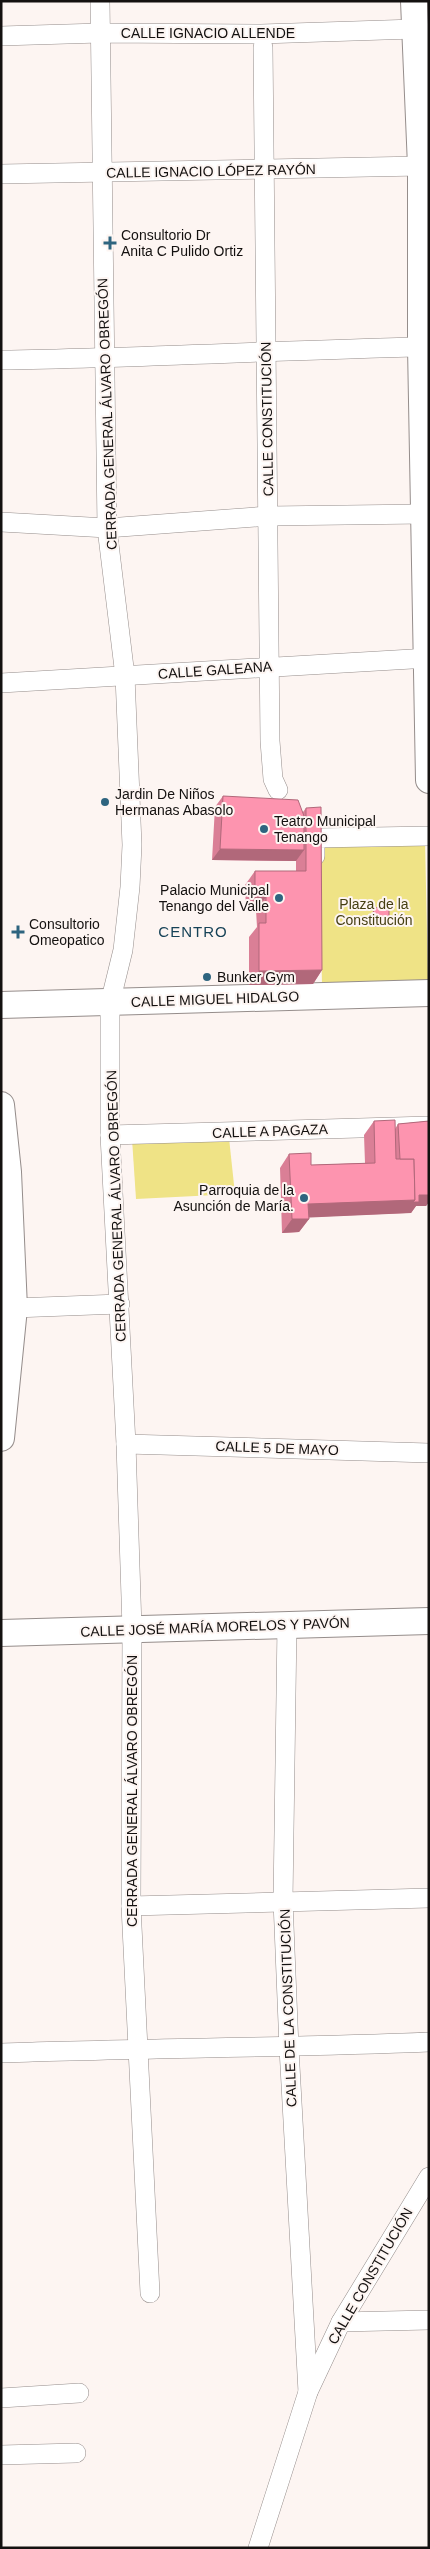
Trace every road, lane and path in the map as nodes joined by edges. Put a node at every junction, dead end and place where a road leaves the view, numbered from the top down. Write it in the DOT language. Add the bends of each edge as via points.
graph roads {
  1 [pos="100,1"];
  2 [pos="414,1"];
  3 [pos="100,33"];
  4 [pos="1,36"];
  5 [pos="420,38"];
  6 [pos="263,47"];
  7 [pos="421,166"];
  8 [pos="264,170"];
  9 [pos="101,173"];
  10 [pos="1,174"];
  11 [pos="425,347"];
  12 [pos="266,350"];
  13 [pos="104,358"];
  14 [pos="1,360"];
  15 [pos="426,514"];
  16 [pos="269,516"];
  17 [pos="1,522"];
  18 [pos="107,528"];
  19 [pos="427,658"];
  20 [pos="268,666"];
  21 [pos="125,676"];
  22 [pos="1,683"];
  23 [pos="429,780"];
  24 [pos="278,790"];
  25 [pos="429,836"];
  26 [pos="315,877"];
  27 [pos="429,993"];
  28 [pos="110,1002"];
  29 [pos="1,1005"];
  30 [pos="1,1104"];
  31 [pos="429,1126"];
  32 [pos="110,1135"];
  33 [pos="3,1140"];
  34 [pos="5,1173"];
  35 [pos="120,1304"];
  36 [pos="14,1308"];
  37 [pos="1,1438"];
  38 [pos="126,1444"];
  39 [pos="429,1453"];
  40 [pos="429,1621"];
  41 [pos="287,1625"];
  42 [pos="132,1628"];
  43 [pos="1,1633"];
  44 [pos="429,1898"];
  45 [pos="283,1901"];
  46 [pos="131,1906"];
  47 [pos="429,2042"];
  48 [pos="136,2048"];
  49 [pos="289,2048"];
  50 [pos="1,2053"];
  51 [pos="429,2177"];
  52 [pos="150,2293"];
  53 [pos="429,2320"];
  54 [pos="341,2322"];
  55 [pos="308,2392"];
  56 [pos="79,2393"];
  57 [pos="1,2398"];
  58 [pos="76,2452"];
  59 [pos="1,2455"];
  60 [pos="258,2548"];
  1 -- 3 [label="street, CERRADA GENERAL ÁLVARO OBREGÓN"];
  2 -- 5 [label="street"];
  3 -- 4 [label="street, CALLE IGNACIO ALLENDE"];
  3 -- 5 [label="street, CALLE IGNACIO ALLENDE"];
  3 -- 9 [label="street, CERRADA GENERAL ÁLVARO OBREGÓN"];
  5 -- 7 [label="street"];
  6 -- 8 [label="street, CALLE CONSTITUCIÓN"];
  7 -- 8 [label="street, CALLE IGNACIO LÓPEZ RAYÓN"];
  7 -- 11 [label="street"];
  8 -- 9 [label="street, CALLE IGNACIO LÓPEZ RAYÓN"];
  8 -- 12 [label="street, CALLE CONSTITUCIÓN"];
  9 -- 10 [label="street, CALLE IGNACIO LÓPEZ RAYÓN"];
  9 -- 13 [label="street, CERRADA GENERAL ÁLVARO OBREGÓN"];
  11 -- 12 [label="street"];
  11 -- 15 [label="street"];
  12 -- 13 [label="street"];
  12 -- 16 [label="street, CALLE CONSTITUCIÓN"];
  13 -- 14 [label="street"];
  13 -- 18 [label="street, CERRADA GENERAL ÁLVARO OBREGÓN"];
  15 -- 16 [label="street"];
  15 -- 19 [label="street"];
  16 -- 18 [label="street"];
  16 -- 20 [label="street, CALLE CONSTITUCIÓN"];
  17 -- 18 [label="street"];
  18 -- 21 [label="street, CERRADA GENERAL ÁLVARO OBREGÓN"];
  19 -- 20 [label="street, CALLE GALEANA"];
  19 -- 23 [label="street"];
  20 -- 21 [label="street, CALLE GALEANA"];
  20 -- 24 [label="street, CALLE CONSTITUCIÓN" via="271,768"];
  21 -- 22 [label="street, CALLE GALEANA"];
  21 -- 28 [label="street, CERRADA GENERAL ÁLVARO OBREGÓN" via="131,804 130,887 122,950"];
  25 -- 26 [label="street" via="315,838"];
  27 -- 28 [label="street, CALLE MIGUEL HIDALGO" via="315,985"];
  28 -- 29 [label="street, CALLE MIGUEL HIDALGO"];
  28 -- 32 [label="street, CERRADA GENERAL ÁLVARO OBREGÓN"];
  30 -- 33 [label="street"];
  31 -- 32 [label="street, CALLE A PAGAZA"];
  32 -- 35 [label="street, CERRADA GENERAL ÁLVARO OBREGÓN"];
  33 -- 34 [label="street"];
  34 -- 36 [label="street"];
  35 -- 36 [label="street"];
  35 -- 38 [label="street, CERRADA GENERAL ÁLVARO OBREGÓN"];
  36 -- 37 [label="street"];
  38 -- 39 [label="street, CALLE 5 DE MAYO"];
  38 -- 42 [label="street, CERRADA GENERAL ÁLVARO OBREGÓN"];
  40 -- 41 [label="street, CALLE JOSÉ MARÍA MORELOS Y PAVÓN"];
  41 -- 42 [label="street, CALLE JOSÉ MARÍA MORELOS Y PAVÓN"];
  41 -- 45 [label="street, CALLE DE LA CONSTITUCIÓN"];
  42 -- 43 [label="street, CALLE JOSÉ MARÍA MORELOS Y PAVÓN"];
  42 -- 46 [label="street, CERRADA GENERAL ÁLVARO OBREGÓN"];
  44 -- 45 [label="street"];
  45 -- 46 [label="street"];
  45 -- 49 [label="street, CALLE DE LA CONSTITUCIÓN"];
  46 -- 48 [label="street, CERRADA GENERAL ÁLVARO OBREGÓN"];
  47 -- 49 [label="street"];
  48 -- 49 [label="street"];
  48 -- 50 [label="street"];
  48 -- 52 [label="street, CERRADA GENERAL ÁLVARO OBREGÓN"];
  49 -- 55 [label="street, CALLE DE LA CONSTITUCIÓN"];
  51 -- 54 [label="street, CALLE CONSTITUCIÓN"];
  53 -- 54 [label="street"];
  54 -- 55 [label="street, CALLE CONSTITUCIÓN"];
  55 -- 60 [label="street, CALLE CONSTITUCIÓN"];
  56 -- 57 [label="street"];
  58 -- 59 [label="street"];
}
